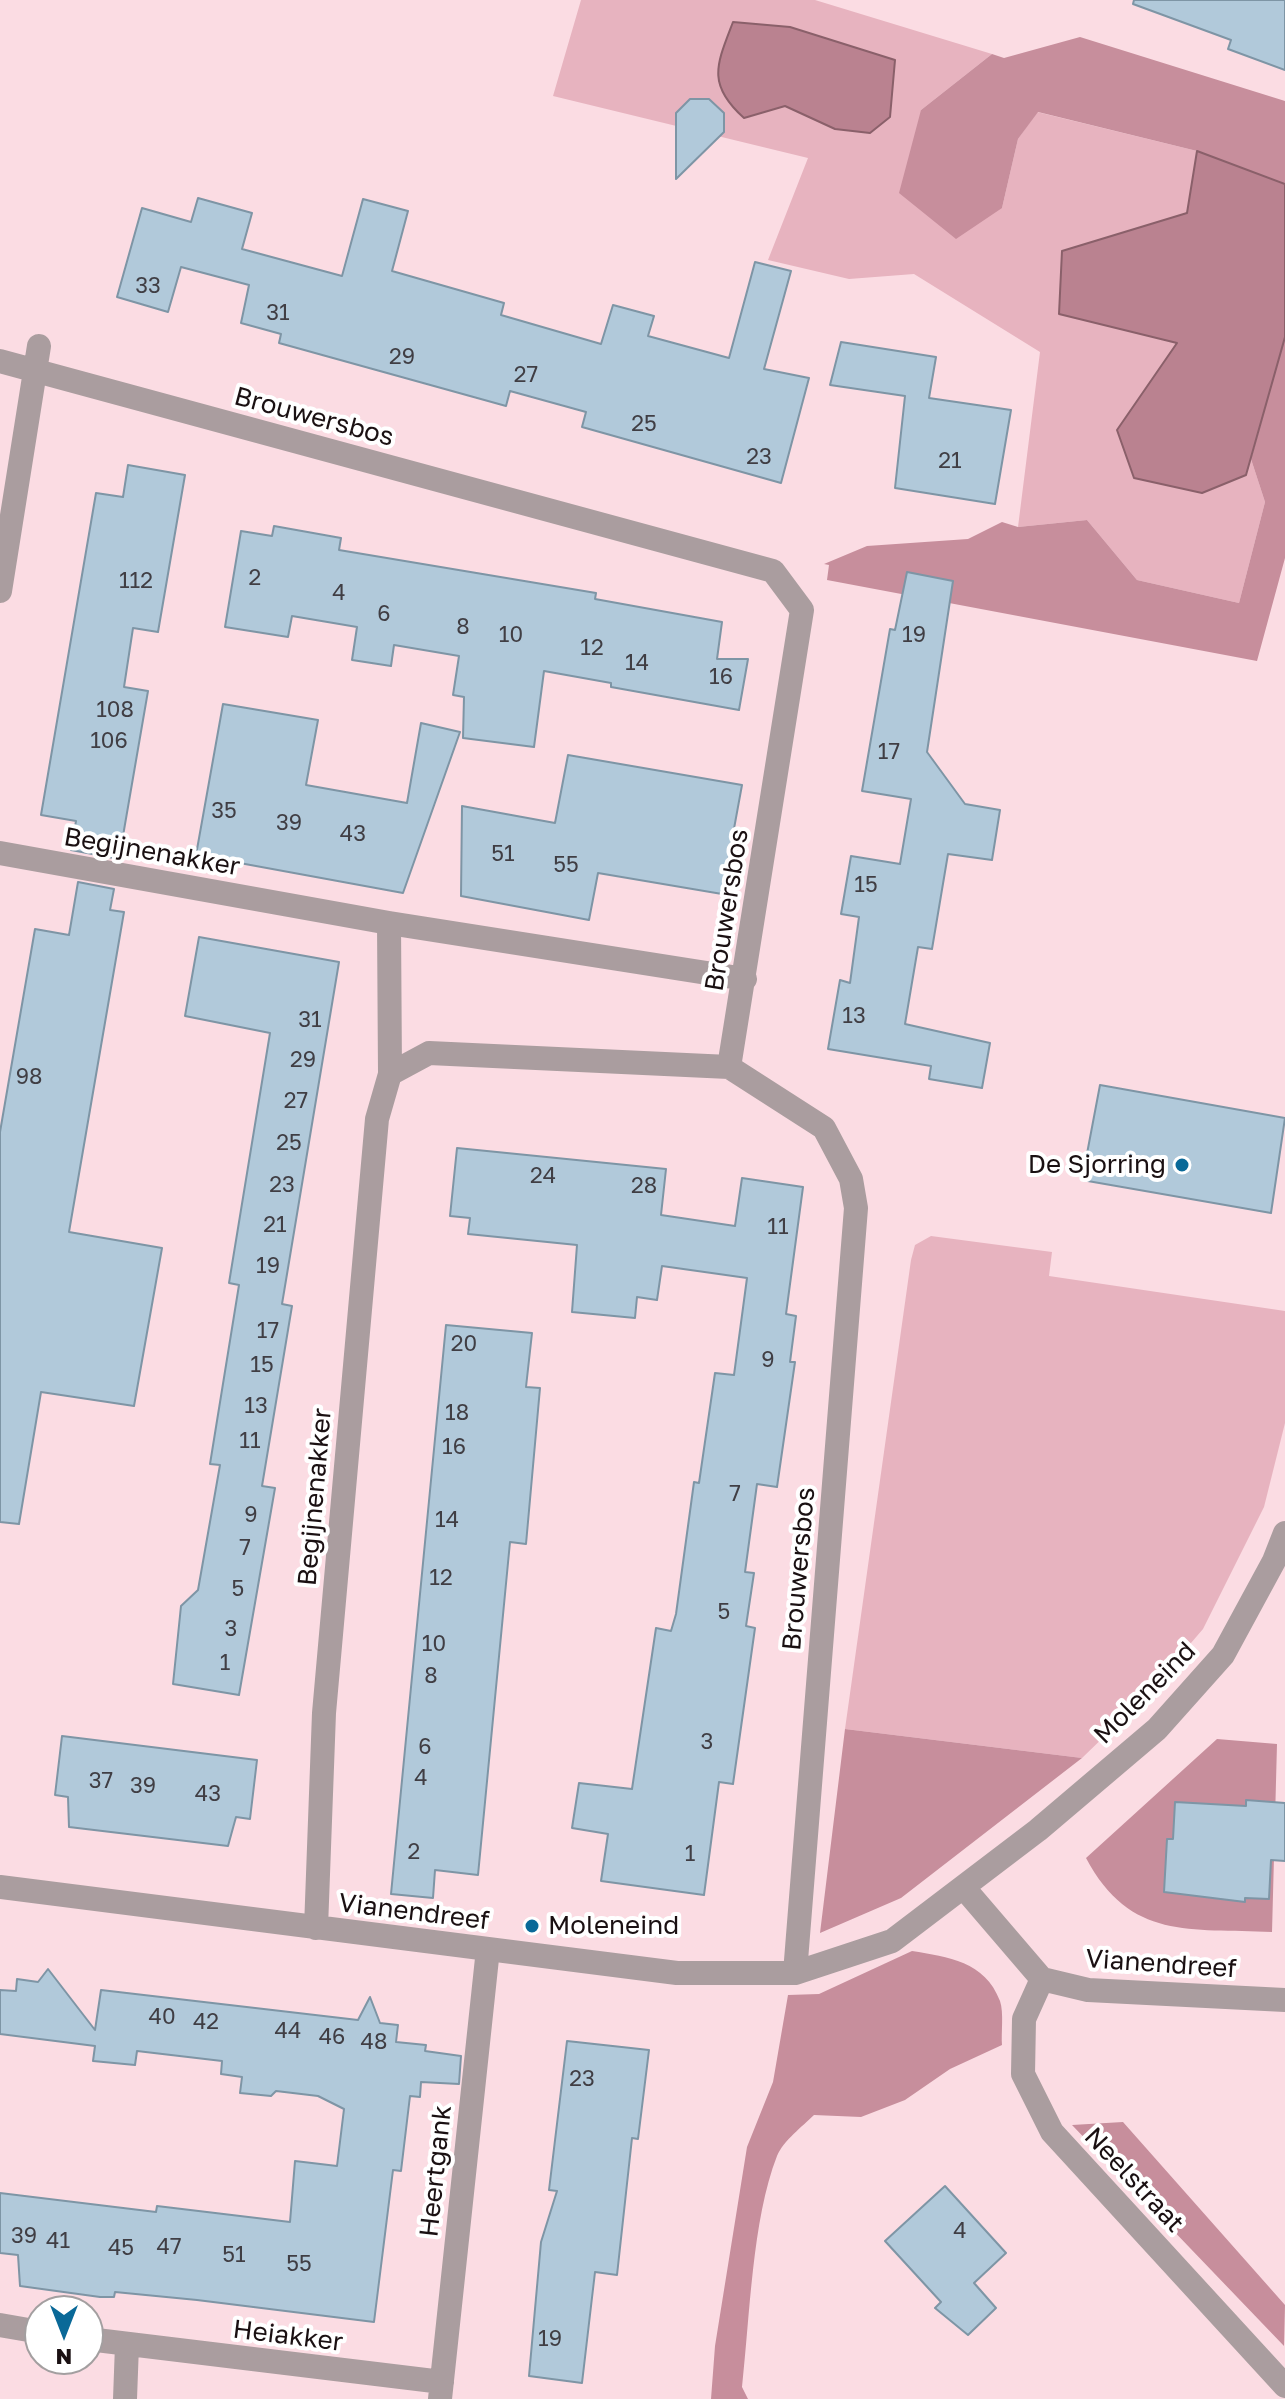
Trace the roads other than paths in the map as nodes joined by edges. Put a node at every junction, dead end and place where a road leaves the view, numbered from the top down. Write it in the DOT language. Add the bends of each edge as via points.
graph roads {
  1 [pos="36,357"];
  2 [pos="0,361"];
  3 [pos="6,528"];
  4 [pos="0,591"];
  5 [pos="0,853"];
  6 [pos="389,923"];
  7 [pos="745,979"];
  8 [pos="729,1067"];
  9 [pos="390,1074"];
  10 [pos="1285,1533"];
  11 [pos="0,1887"];
  12 [pos="964,1888"];
  13 [pos="316,1928"];
  14 [pos="488,1949"];
  15 [pos="795,1973"];
  16 [pos="1042,1979"];
  17 [pos="1285,2000"];
  18 [pos="0,2325"];
  19 [pos="24,2329"];
  20 [pos="104,2341"];
  21 [pos="127,2345"];
  22 [pos="1285,2386"];
  23 [pos="441,2390"];
  24 [pos="125,2399"];
  1 -- 2 [label="street, Brouwersbos"];
  1 -- 3 [label="street"];
  1 -- 7 [label="street, Brouwersbos" via="773,571 802,610"];
  3 -- 4 [label="street"];
  5 -- 6 [label="street, Begijnenakker"];
  6 -- 7 [label="street, Begijnenakker"];
  6 -- 9 [label="street, Begijnenakker"];
  7 -- 8 [label="street, Brouwersbos"];
  8 -- 9 [label="street" via="429,1053"];
  8 -- 15 [label="street, Brouwersbos" via="824,1128 851,1179 856,1208"];
  9 -- 13 [label="street, Begijnenakker" via="377,1119 324,1713"];
  10 -- 12 [label="street, Moleneind" via="1223,1655 1157,1729"];
  11 -- 13 [label="street, Vianendreef"];
  12 -- 15 [label="street, Vianendreef" via="892,1941"];
  12 -- 16 [label="street"];
  13 -- 14 [label="street, Vianendreef"];
  14 -- 15 [label="street, Vianendreef" via="677,1973"];
  14 -- 23 [label="street, Heertgank"];
  16 -- 17 [label="street, Vianendreef" via="1088,1990"];
  16 -- 22 [label="street, Neelstraat" via="1024,2019 1023,2074 1052,2132"];
  18 -- 19 [label="street"];
  20 -- 21 [label="street, Heiakker"];
  21 -- 23 [label="street, Heiakker"];
  21 -- 24 [label="street"];
}
